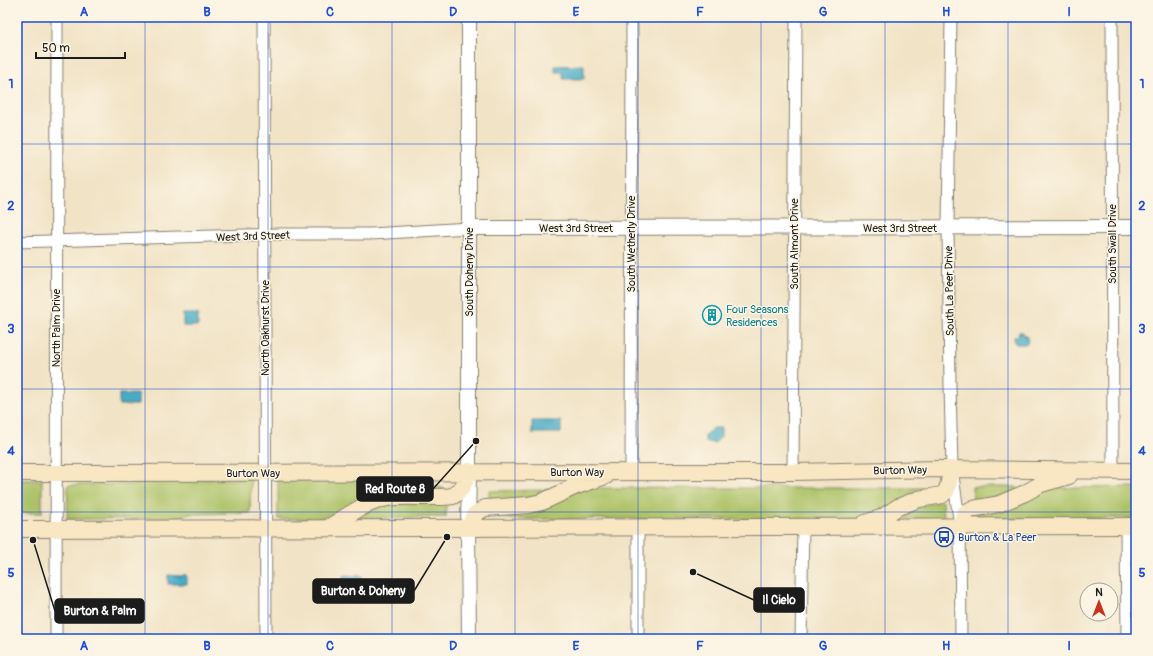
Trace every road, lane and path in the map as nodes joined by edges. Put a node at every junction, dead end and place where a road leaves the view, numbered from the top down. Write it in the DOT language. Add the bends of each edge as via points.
graph roads {
  1 [pos="56,17"];
  2 [pos="264,17"];
  3 [pos="468,17"];
  4 [pos="632,17"];
  5 [pos="796,17"];
  6 [pos="951,17"];
  7 [pos="1112,17"];
  8 [pos="794,227"];
  9 [pos="948,227"];
  10 [pos="1112,227"];
  11 [pos="1136,227"];
  12 [pos="468,228"];
  13 [pos="631,228"];
  14 [pos="264,235"];
  15 [pos="56,241"];
  16 [pos="17,242"];
  17 [pos="952,469"];
  18 [pos="469,471"];
  19 [pos="1084,471"];
  20 [pos="1113,471"];
  21 [pos="1136,471"];
  22 [pos="266,472"];
  23 [pos="626,472"];
  24 [pos="793,472"];
  25 [pos="17,473"];
  26 [pos="57,473"];
  27 [pos="803,526"];
  28 [pos="852,526"];
  29 [pos="960,526"];
  30 [pos="1131,526"];
  31 [pos="638,527"];
  32 [pos="266,528"];
  33 [pos="328,528"];
  34 [pos="468,528"];
  35 [pos="17,529"];
  36 [pos="57,529"];
  37 [pos="56,639"];
  38 [pos="266,639"];
  39 [pos="469,639"];
  40 [pos="638,639"];
  41 [pos="801,639"];
  42 [pos="961,639"];
  43 [pos="1127,639"];
  1 -- 15 [label="street, North Palm Drive"];
  2 -- 14 [label="street, North Oakhurst Drive"];
  3 -- 12 [label="street, South Doheny Drive"];
  4 -- 13 [label="street, South Wetherly Drive"];
  5 -- 8 [label="street, South Almont Drive"];
  6 -- 9 [label="street, South La Peer Drive"];
  7 -- 10 [label="street, South Swall Drive"];
  8 -- 9 [label="street, West 3rd Street"];
  8 -- 13 [label="street, West 3rd Street"];
  8 -- 24 [label="street, South Almont Drive"];
  9 -- 10 [label="street, West 3rd Street"];
  9 -- 17 [label="street, South La Peer Drive"];
  10 -- 11 [label="street, West 3rd Street"];
  10 -- 20 [label="street, South Swall Drive"];
  12 -- 13 [label="street, West 3rd Street"];
  12 -- 14 [label="street, West 3rd Street" via="371,234"];
  12 -- 18 [label="street, South Doheny Drive"];
  13 -- 23 [label="street, South Wetherly Drive"];
  14 -- 15 [label="street, West 3rd Street"];
  14 -- 22 [label="street, North Oakhurst Drive"];
  15 -- 16 [label="street, West 3rd Street"];
  15 -- 26 [label="street, North Palm Drive"];
  17 -- 19 [label="main road, Burton Way"];
  17 -- 24 [label="main road, Burton Way"];
  17 -- 28 [label="main road" via="947,490 942,496 919,499 898,507 881,518"];
  17 -- 29 [label="street, South La Peer Drive"];
  18 -- 22 [label="main road, Burton Way"];
  18 -- 23 [label="main road, Burton Way"];
  18 -- 33 [label="main road" via="463,487 453,496 397,497 380,500 359,508"];
  18 -- 34 [label="street, South Doheny Drive"];
  19 -- 20 [label="main road, Burton Way"];
  19 -- 29 [label="main road" via="1041,484 999,504 972,509 965,513"];
  20 -- 21 [label="main road, Burton Way"];
  22 -- 26 [label="main road, Burton Way"];
  22 -- 32 [label="street, North Oakhurst Drive"];
  23 -- 24 [label="main road, Burton Way"];
  23 -- 34 [label="main road" via="574,487 542,502 485,508 475,514"];
  25 -- 26 [label="main road, Burton Way"];
  26 -- 36 [label="street, North Palm Drive"];
  27 -- 28 [label="main road"];
  27 -- 31 [label="main road"];
  27 -- 41 [label="street"];
  28 -- 29 [label="main road"];
  29 -- 30 [label="main road"];
  29 -- 42 [label="street, South La Peer Drive"];
  30 -- 43 [label="street"];
  31 -- 34 [label="main road"];
  31 -- 40 [label="street"];
  32 -- 33 [label="main road"];
  32 -- 36 [label="main road"];
  32 -- 38 [label="street, North Oakhurst Drive"];
  33 -- 34 [label="main road"];
  34 -- 39 [label="street, South Doheny Drive"];
  35 -- 36 [label="main road"];
  36 -- 37 [label="street, North Palm Drive"];
}
